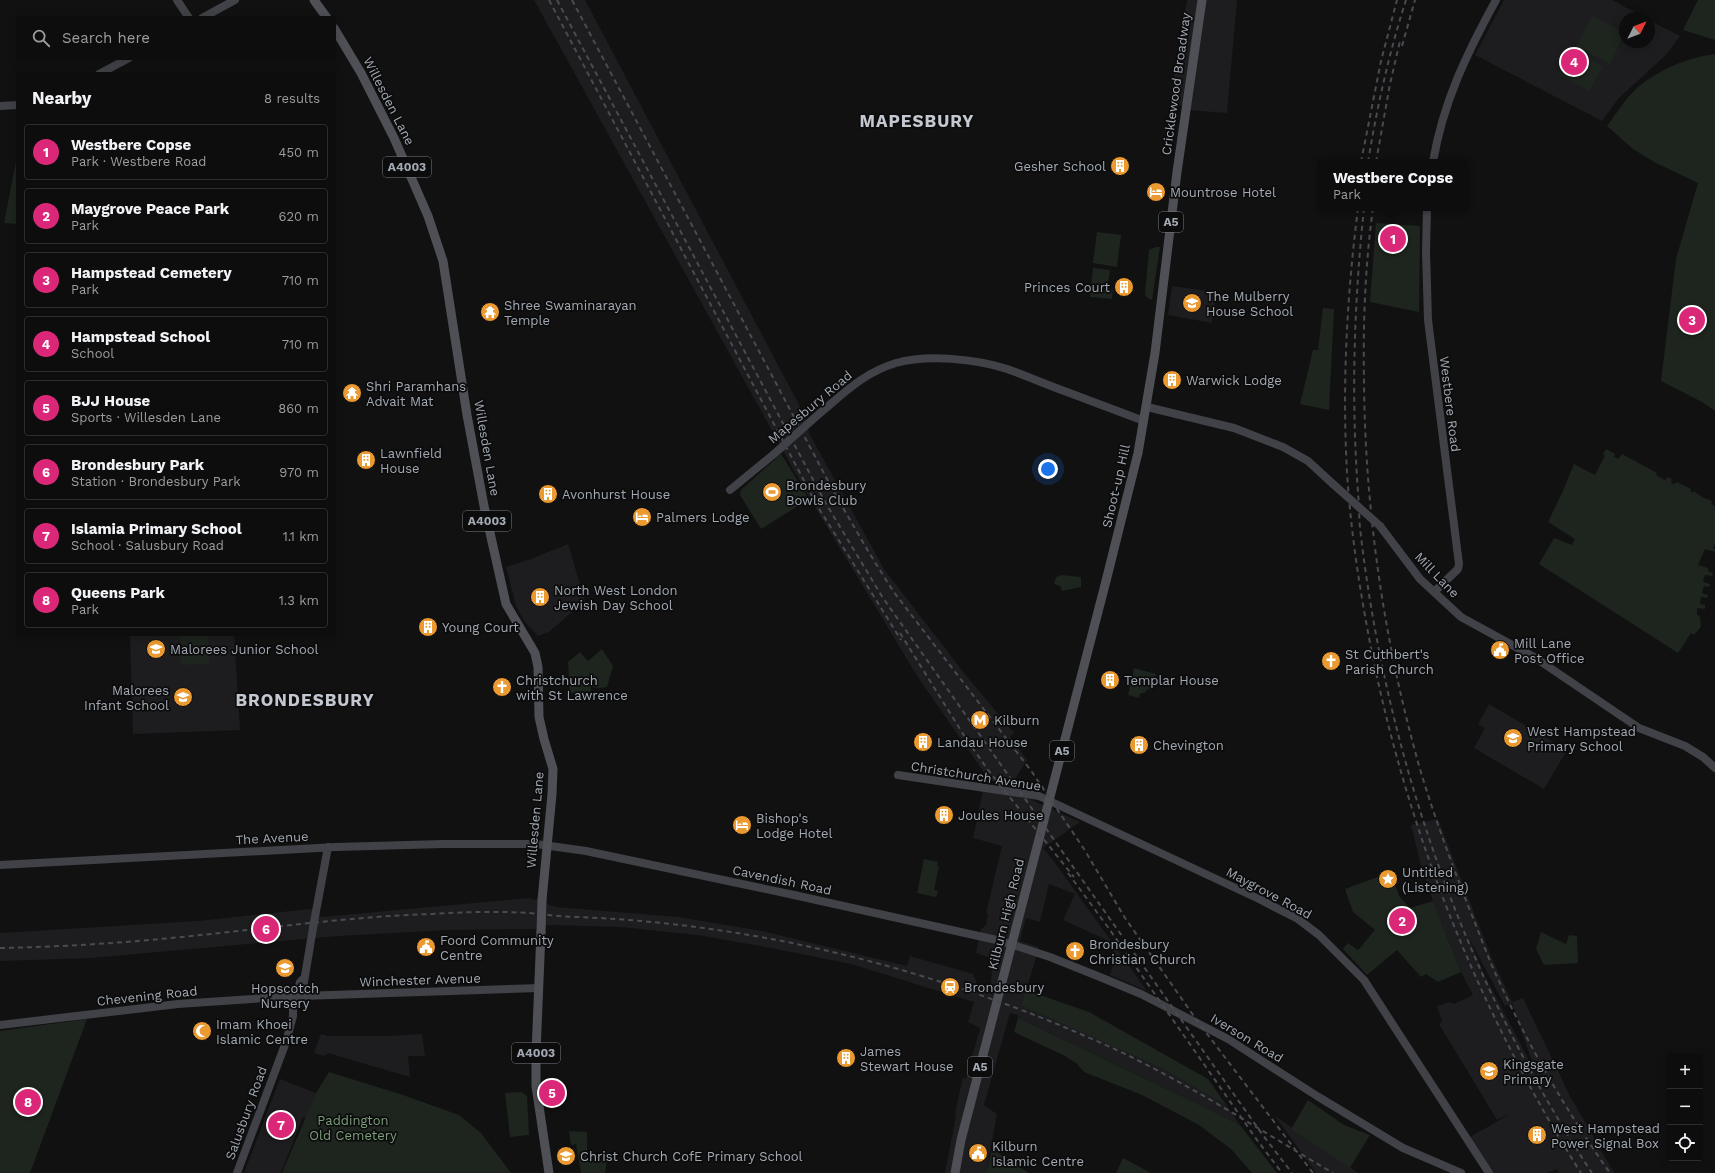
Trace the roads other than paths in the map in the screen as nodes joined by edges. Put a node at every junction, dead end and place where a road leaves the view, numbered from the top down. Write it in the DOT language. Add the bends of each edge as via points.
graph roads {
  1 [pos="177,0"];
  2 [pos="235,0"];
  3 [pos="314,0"];
  4 [pos="1202,0"];
  5 [pos="1496,0"];
  6 [pos="188,16"];
  7 [pos="206,16"];
  8 [pos="326,16"];
  9 [pos="336,31"];
  10 [pos="125,60"];
  11 [pos="103,72"];
  12 [pos="16,105"];
  13 [pos="0,106"];
  14 [pos="1434,159"];
  15 [pos="1177,172"];
  16 [pos="1427,211"];
  17 [pos="1147,407"];
  18 [pos="1144,421"];
  19 [pos="730,490"];
  20 [pos="1434,592"];
  21 [pos="1715,768"];
  22 [pos="898,775"];
  23 [pos="1049,801"];
  24 [pos="546,845"];
  25 [pos="328,847"];
  26 [pos="0,865"];
  27 [pos="1012,944"];
  28 [pos="539,988"];
  29 [pos="298,996"];
  30 [pos="0,1025"];
  31 [pos="237,1173"];
  32 [pos="549,1173"];
  33 [pos="955,1173"];
  34 [pos="1461,1173"];
  35 [pos="1489,1173"];
  1 -- 6 [label="street"];
  2 -- 7 [label="street"];
  3 -- 8 [label="main road"];
  4 -- 15 [label="main road, Cricklewood Broadway / A5"];
  5 -- 14 [label="street" via="1451,93"];
  9 -- 24 [label="main road, Willesden Lane / A4003" via="361,73 394,138 428,216 443,261 466,408 506,604 535,653 538,667 539,717 553,769"];
  10 -- 11 [label="street"];
  12 -- 13 [label="street"];
  15 -- 17 [label="main road, Shoot-up Hill / A5"];
  16 -- 20 [label="street, Westbere Road" via="1428,320 1459,564 1458,569"];
  17 -- 18 [label="main road, Shoot-up Hill / A5"];
  17 -- 20 [label="street, Mill Lane, bridge" via="1234,428 1283,447 1308,461 1380,526 1407,563"];
  18 -- 19 [label="street, Mapesbury Road, bridge" via="1006,369 974,361 919,359 896,363 866,376 850,387"];
  18 -- 23 [label="main road, Shoot-up Hill / A5" via="1116,542"];
  20 -- 21 [label="street, Mill Lane" via="1461,617 1534,657 1639,728 1685,746"];
  22 -- 23 [label="street, Christchurch Avenue" via="1039,796"];
  23 -- 27 [label="main road, Kilburn High Road / A5"];
  23 -- 35 [label="street, Maygrove Road" via="1259,898 1298,919 1319,935 1364,980"];
  24 -- 25 [label="street, The Avenue" via="479,843"];
  24 -- 27 [label="street, Cavendish Road" via="794,895"];
  24 -- 28 [label="main road, Willesden Lane / A4003, bridge"];
  25 -- 26 [label="street, The Avenue"];
  25 -- 29 [label="street, Salusbury Road, bridge" via="304,978 300,982"];
  27 -- 33 [label="main road, Kilburn High Road / A5" via="961,1140"];
  27 -- 34 [label="street, Iverson Road" via="1050,956 1153,1000 1228,1039 1403,1148"];
  28 -- 29 [label="street, Winchester Avenue"];
  28 -- 32 [label="main road, Willesden Lane / A4003" via="536,1086"];
  29 -- 30 [label="street, Chevening Road" via="178,1004"];
  29 -- 31 [label="street, Salusbury Road" via="292,1009 293,1016 286,1042"];
}
